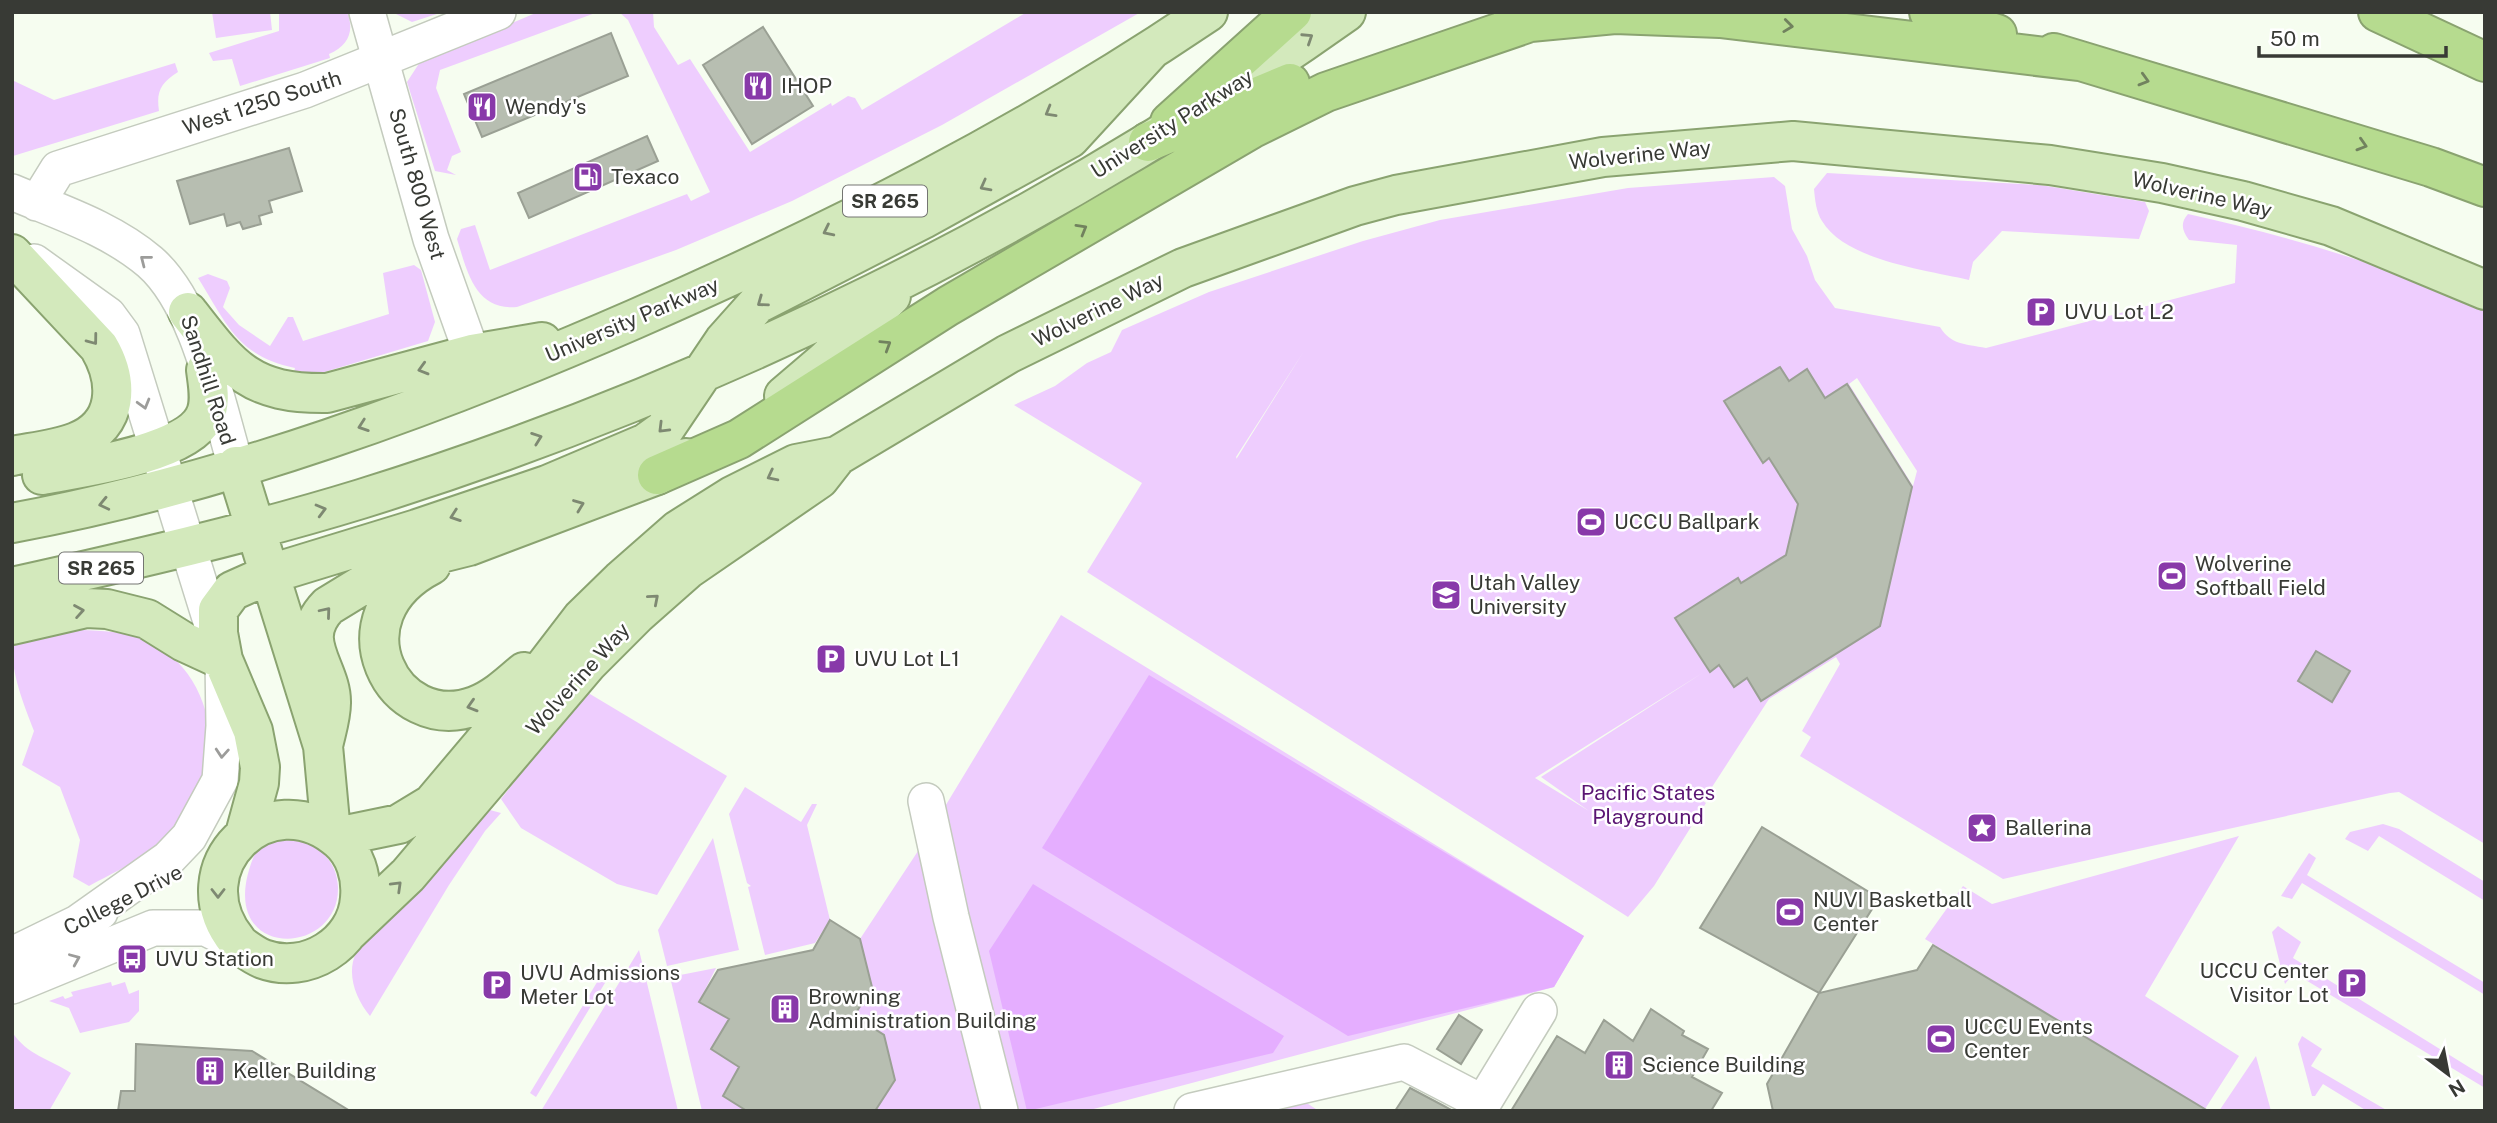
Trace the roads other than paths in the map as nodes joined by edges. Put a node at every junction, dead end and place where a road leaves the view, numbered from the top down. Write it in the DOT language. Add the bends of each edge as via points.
graph roads {
  1 [pos="367,12"];
  2 [pos="498,12"];
  3 [pos="1208,12"];
  4 [pos="1292,12"];
  5 [pos="1346,12"];
  6 [pos="1929,12"];
  7 [pos="2378,12"];
  8 [pos="1536,20"];
  9 [pos="1150,51"];
  10 [pos="381,60"];
  11 [pos="2078,61"];
  12 [pos="2485,62"];
  13 [pos="1148,142"];
  14 [pos="2485,187"];
  15 [pos="24,197"];
  16 [pos="12,245"];
  17 [pos="12,254"];
  18 [pos="916,272"];
  19 [pos="2485,290"];
  20 [pos="188,312"];
  21 [pos="610,330"];
  22 [pos="472,354"];
  23 [pos="206,370"];
  24 [pos="703,373"];
  25 [pos="158,448"];
  26 [pos="12,456"];
  27 [pos="836,456"];
  28 [pos="236,466"];
  29 [pos="657,475"];
  30 [pos="12,481"];
  31 [pos="170,485"];
  32 [pos="12,523"];
  33 [pos="255,528"];
  34 [pos="470,546"];
  35 [pos="188,547"];
  36 [pos="270,574"];
  37 [pos="12,587"];
  38 [pos="582,618"];
  39 [pos="12,625"];
  40 [pos="223,660"];
  41 [pos="323,746"];
  42 [pos="444,791"];
  43 [pos="327,795"];
  44 [pos="926,801"];
  45 [pos="333,835"];
  46 [pos="240,839"];
  47 [pos="79,922"];
  48 [pos="347,933"];
  49 [pos="28,939"];
  50 [pos="238,943"];
  51 [pos="12,956"];
  52 [pos="12,986"];
  53 [pos="1539,1011"];
  54 [pos="1000,1111"];
  55 [pos="1192,1111"];
  1 -- 10 [label="street, South 800 West"];
  2 -- 10 [label="street, West 1250 South"];
  3 -- 9 [label="main road, University Parkway / SR 265"];
  4 -- 13 [label="highway"];
  13 -- 5 [label="main road, University Parkway / SR 265, one-way"];
  6 -- 11 [label="highway"];
  7 -- 12 [label="highway"];
  8 -- 11 [label="highway, one-way" via="1615,14 1720,18"];
  8 -- 13 [label="highway" via="1448,34 1357,59"];
  29 -- 8 [label="highway, one-way" via="739,439 948,306 1271,118 1326,92"];
  9 -- 21 [label="main road, University Parkway / SR 265, one-way" via="1051,112 834,228"];
  9 -- 24 [label="main road, one-way" via="1070,138 757,304"];
  10 -- 15 [label="street, West 1250 South" via="305,90 58,169"];
  10 -- 22 [label="street, South 800 West" via="430,239"];
  11 -- 14 [label="highway, one-way" via="2418,162"];
  13 -- 18 [label="main road, University Parkway / SR 265"];
  20 -- 15 [label="street, Sandhill Road, one-way" via="150,262 89,224"];
  16 -- 25 [label="street, one-way" via="108,315 122,334"];
  17 -- 26 [label="main road, one-way" via="99,347 114,387 111,410 91,434 67,446"];
  18 -- 24 [label="main road, University Parkway / SR 265"];
  18 -- 29 [label="main road" via="788,393"];
  19 -- 27 [label="main road, Wolverine Way" via="2330,226 2149,181 2050,165 1793,141 1651,152 1527,169 1396,195 1183,268 1008,355"];
  22 -- 20 [label="main road, one-way" via="327,393 302,393 262,385 235,369"];
  20 -- 23 [label="street, Sandhill Road"];
  21 -- 22 [label="main road"];
  21 -- 28 [label="main road, University Parkway / SR 265, one-way" via="513,372"];
  23 -- 25 [label="main road" via="208,407 203,420 180,440"];
  23 -- 28 [label="street, Sandhill Road"];
  33 -- 24 [label="main road, University Parkway / SR 265, one-way" via="432,476"];
  24 -- 36 [label="main road, one-way" via="664,430 622,455 417,529"];
  25 -- 30 [label="main road"];
  25 -- 31 [label="street"];
  27 -- 38 [label="main road, Wolverine Way, one-way" via="796,464 678,530"];
  48 -- 27 [label="main road, Wolverine Way, one-way" via="408,875 588,663 637,614 688,569 819,479"];
  28 -- 31 [label="main road, University Parkway / SR 265"];
  28 -- 33 [label="main road, Sandhill Road"];
  34 -- 29 [label="main road, one-way"];
  31 -- 32 [label="main road, University Parkway / SR 265, one-way" via="111,503"];
  31 -- 35 [label="street"];
  33 -- 35 [label="main road, SR 265"];
  33 -- 36 [label="main road, Sandhill Road"];
  38 -- 34 [label="main road, one-way" via="512,683 477,705 438,709 408,695 382,664 378,626 405,582"];
  41 -- 34 [label="main road, one-way" via="331,701 313,644 321,614 382,573"];
  35 -- 37 [label="main road, SR 265"];
  35 -- 40 [label="street"];
  36 -- 40 [label="main road" via="232,591 223,601 217,622"];
  36 -- 41 [label="main road, Sandhill Road"];
  38 -- 42 [label="main road, Wolverine Way"];
  39 -- 40 [label="main road, one-way" via="86,608 107,608 147,619"];
  40 -- 46 [label="main road" via="253,731 260,767"];
  40 -- 47 [label="street, one-way" via="220,780 189,838 168,859"];
  41 -- 43 [label="main road"];
  42 -- 43 [label="main road" via="373,807 352,807"];
  42 -- 45 [label="main road, Wolverine Way" via="399,824"];
  43 -- 45 [label="main road"];
  44 -- 54 [label="street"];
  45 -- 46 [label="main road" via="311,823 288,819 265,823"];
  45 -- 48 [label="main road" via="352,857 361,887 355,919"];
  46 -- 47 [label="street, College Drive"];
  46 -- 50 [label="main road, one-way" via="222,863 217,884 218,907"];
  47 -- 49 [label="street, College Drive"];
  48 -- 50 [label="main road" via="335,947 313,960 287,964 262,959"];
  49 -- 51 [label="street, College Drive"];
  52 -- 50 [label="street, College Drive, one-way" via="153,928 206,928"];
  53 -- 55 [label="street" via="1483,1103 1404,1062"];
}
